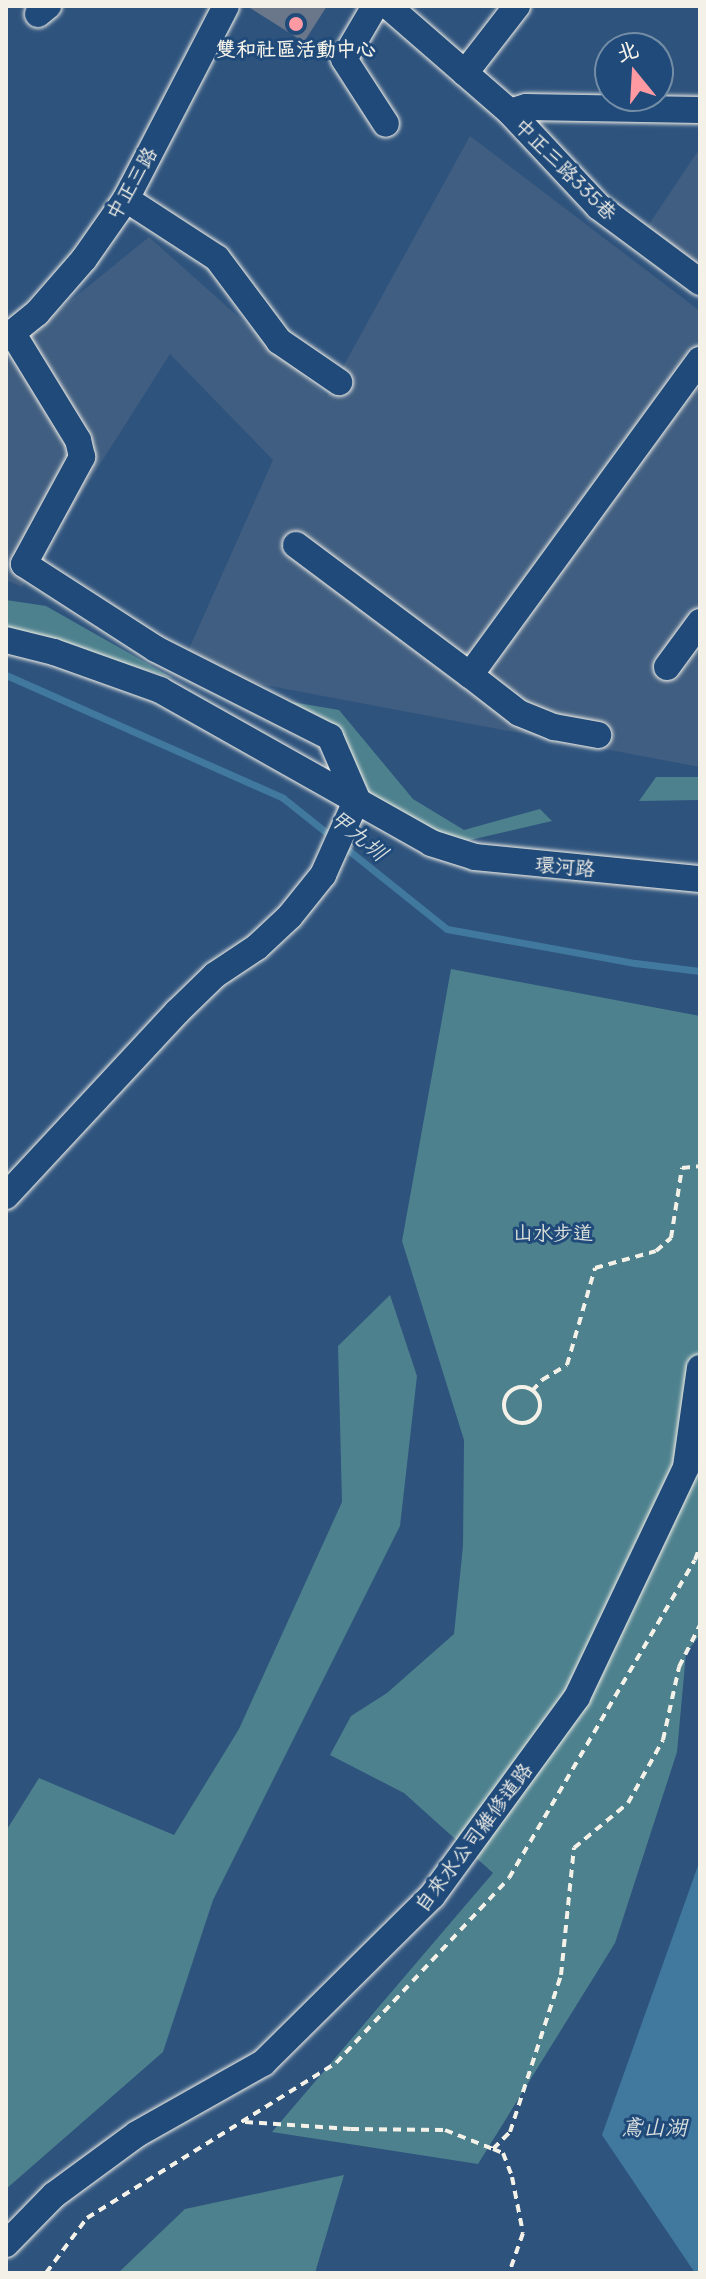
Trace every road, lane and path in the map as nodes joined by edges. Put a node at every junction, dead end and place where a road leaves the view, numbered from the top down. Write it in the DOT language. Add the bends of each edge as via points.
graph roads {
  1 [pos="226,6"];
  2 [pos="375,6"];
  3 [pos="388,6"];
  4 [pos="517,6"];
  5 [pos="465,73"];
  6 [pos="700,110"];
  7 [pos="510,112"];
  8 [pos="386,124"];
  9 [pos="126,199"];
  10 [pos="700,282"];
  11 [pos="10,336"];
  12 [pos="700,360"];
  13 [pos="339,382"];
  14 [pos="296,545"];
  15 [pos="700,622"];
  16 [pos="6,640"];
  17 [pos="667,667"];
  18 [pos="470,675"];
  19 [pos="598,735"];
  20 [pos="351,810"];
  21 [pos="700,879"];
  22 [pos="700,1166"];
  23 [pos="6,1196"];
  24 [pos="700,1368"];
  25 [pos="532,1391"];
  26 [pos="700,1625"];
  27 [pos="242,2122"];
  28 [pos="493,2149"];
  29 [pos="6,2244"];
  30 [pos="509,2273"];
  1 -- 9 [label="street, 中正三路"];
  2 -- 8 [label="street" via="344,59"];
  3 -- 5 [label="street, 中正三路335巷"];
  4 -- 5 [label="street"];
  5 -- 7 [label="street, 中正三路335巷"];
  6 -- 7 [label="street, 中正三路335巷" via="526,107"];
  7 -- 10 [label="street, 中正三路335巷" via="599,207"];
  9 -- 11 [label="street, 中正三路" via="84,259"];
  9 -- 13 [label="street" via="217,258 279,341"];
  11 -- 20 [label="street" via="78,440 82,457 24,564 156,649 330,737"];
  12 -- 18 [label="street"];
  14 -- 18 [label="street"];
  15 -- 17 [label="street"];
  16 -- 20 [label="street, 環河路" via="160,690"];
  18 -- 19 [label="street" via="519,713 554,727"];
  20 -- 21 [label="street, 環河路" via="475,857"];
  20 -- 23 [label="street" via="323,875 290,916 177,1012"];
  22 -- 25 [label="path" via="682,1168 671,1238 656,1251 595,1268 567,1365"];
  24 -- 29 [label="street, 自來水公司維修道路" via="686,1467 577,1697 432,1896 263,2063 137,2134 54,2195"];
  25 -- 25 [label="path" via="540,1407 535,1418 524,1423 512,1420 505,1411 507,1395 516,1388"];
  26 -- 28 [label="path" via="679,1667 663,1740 628,1803 574,1848 561,1975 510,2132"];
  27 -- 28 [label="path" via="445,2130"];
  28 -- 30 [label="path" via="503,2153 512,2177 523,2233"];
}
